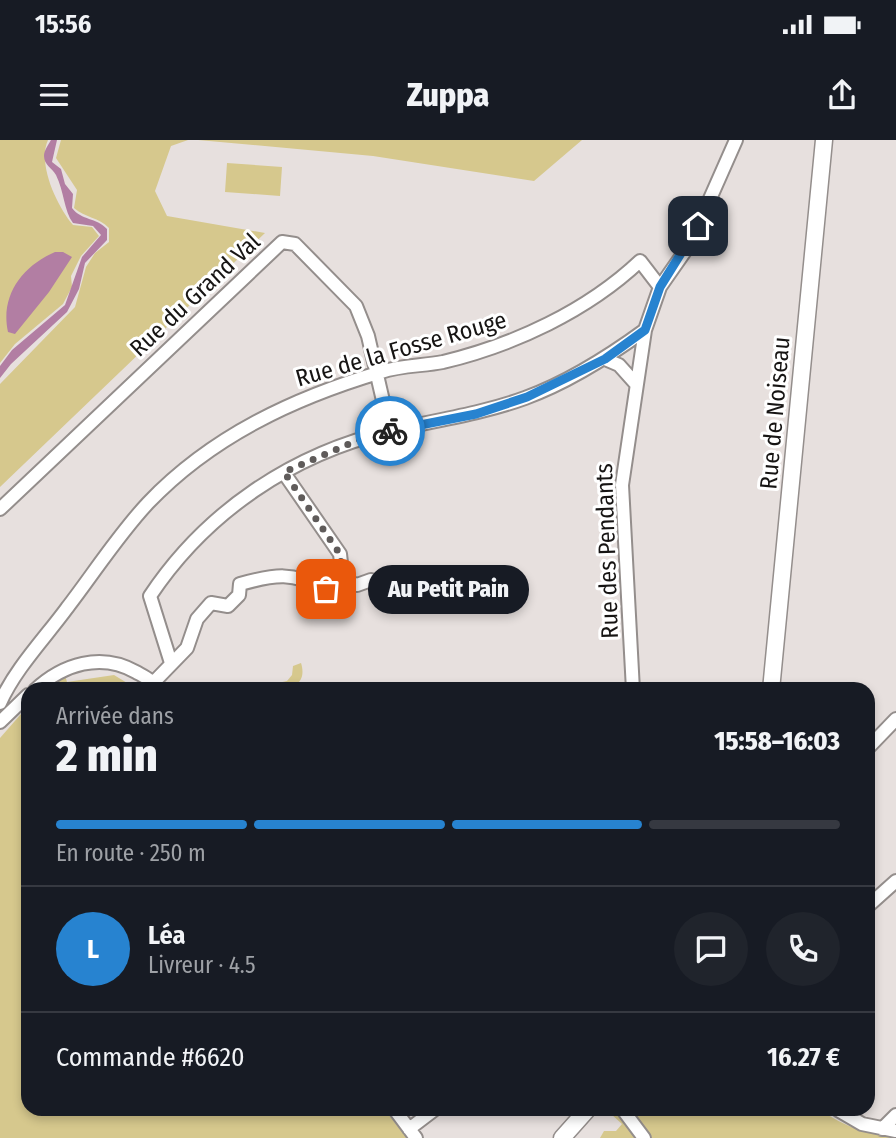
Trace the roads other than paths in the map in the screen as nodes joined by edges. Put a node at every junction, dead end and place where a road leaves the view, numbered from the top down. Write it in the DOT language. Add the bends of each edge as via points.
graph roads {
  1 [pos="736,140"];
  2 [pos="824,140"];
  3 [pos="660,287"];
  4 [pos="645,330"];
  5 [pos="605,359"];
  6 [pos="376,373"];
  7 [pos="636,384"];
  8 [pos="390,431"];
  9 [pos="284,472"];
  10 [pos="0,509"];
  11 [pos="343,580"];
  12 [pos="371,580"];
  13 [pos="171,663"];
  14 [pos="44,682"];
  15 [pos="149,682"];
  16 [pos="158,682"];
  17 [pos="633,682"];
  18 [pos="772,682"];
  19 [pos="21,699"];
  20 [pos="1,711"];
  21 [pos="896,719"];
  22 [pos="875,741"];
  23 [pos="896,881"];
  24 [pos="875,900"];
  25 [pos="896,1115"];
  26 [pos="400,1116"];
  27 [pos="429,1116"];
  28 [pos="582,1116"];
  29 [pos="628,1116"];
  30 [pos="848,1116"];
  31 [pos="882,1129"];
  32 [pos="896,1130"];
  33 [pos="413,1134"];
  34 [pos="562,1138"];
  35 [pos="644,1138"];
  1 -- 3 [label="street, Rue des Pendants" via="690,244"];
  2 -- 18 [label="street, Rue de Noiseau"];
  3 -- 4 [label="street, Rue des Pendants"];
  3 -- 6 [label="street, Rue de la Fosse Rouge" via="640,261 584,303 535,330 490,349"];
  4 -- 5 [label="street"];
  4 -- 7 [label="street, Rue des Pendants"];
  5 -- 7 [label="street" via="619,365"];
  5 -- 8 [label="street" via="527,397 476,414"];
  6 -- 8 [label="street, Rue du Grand Val"];
  6 -- 10 [label="street, Rue du Grand Val" via="356,306 295,244 282,242"];
  6 -- 20 [label="street, Rue de la Fosse Rouge" via="268,414 186,468 115,544"];
  7 -- 17 [label="street, Rue des Pendants" via="622,485"];
  8 -- 9 [label="street"];
  9 -- 11 [label="street" via="340,554"];
  9 -- 13 [label="street" via="258,486 194,539 150,596"];
  11 -- 12 [label="street" via="357,584"];
  11 -- 13 [label="street" via="326,589 302,576 240,584 239,595 228,606 211,603 197,619 187,648"];
  13 -- 16 [label="street"];
  14 -- 15 [label="street" via="69,666 100,661 127,667"];
  19 -- 20 [label="street"];
  21 -- 22 [label="street"];
  23 -- 24 [label="street"];
  25 -- 31 [label="street"];
  26 -- 33 [label="street"];
  27 -- 33 [label="street"];
  28 -- 34 [label="street"];
  29 -- 35 [label="street"];
  30 -- 31 [label="street"];
  31 -- 32 [label="street"];
}
